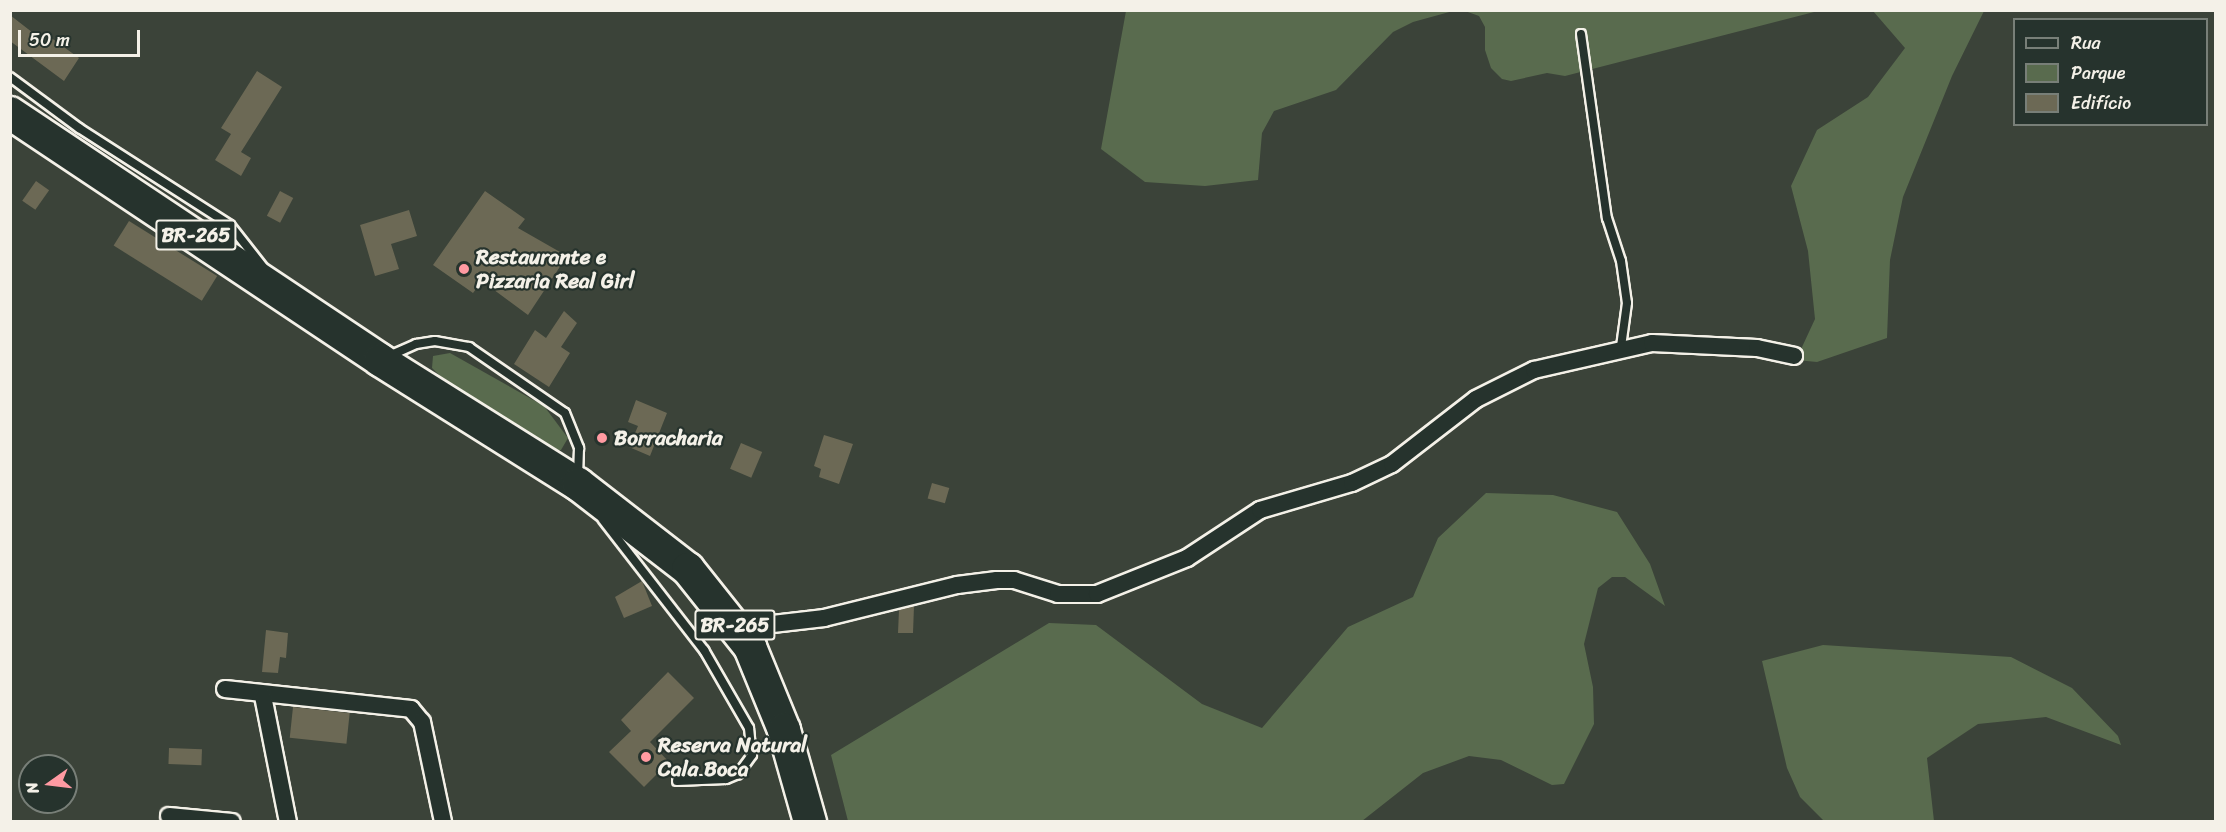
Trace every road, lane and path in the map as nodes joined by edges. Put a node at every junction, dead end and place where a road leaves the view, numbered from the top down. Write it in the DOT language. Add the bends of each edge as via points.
graph roads {
  1 [pos="1581,34"];
  2 [pos="10,77"];
  3 [pos="10,113"];
  4 [pos="281,292"];
  5 [pos="1621,347"];
  6 [pos="1794,356"];
  7 [pos="380,360"];
  8 [pos="578,484"];
  9 [pos="738,628"];
  10 [pos="225,689"];
  11 [pos="263,696"];
  12 [pos="677,781"];
  13 [pos="169,816"];
  14 [pos="232,822"];
  15 [pos="288,822"];
  16 [pos="444,822"];
  17 [pos="810,822"];
  1 -- 5 [label="lane" via="1607,218 1622,261 1626,292"];
  2 -- 4 [label="lane" via="79,128 230,225"];
  3 -- 4 [label="highway, BR-265"];
  4 -- 7 [label="highway, BR-265"];
  5 -- 6 [label="street" via="1652,343 1756,348"];
  5 -- 9 [label="street" via="1508,381 1445,420 1392,464 1352,483 1260,510 1187,558 1097,594 1059,594 1014,580 997,580 957,585 824,618"];
  7 -- 8 [label="highway, BR-265"];
  7 -- 8 [label="lane" via="426,343 452,342 469,347 565,413 579,448"];
  8 -- 9 [label="highway, BR-265" via="688,569"];
  8 -- 12 [label="lane" via="704,650 749,728 752,755 738,774 726,779"];
  9 -- 17 [label="highway, BR-265" via="750,647 784,730"];
  10 -- 11 [label="street"];
  11 -- 15 [label="street"];
  11 -- 16 [label="street" via="403,706 418,714"];
  13 -- 14 [label="street"];
}
